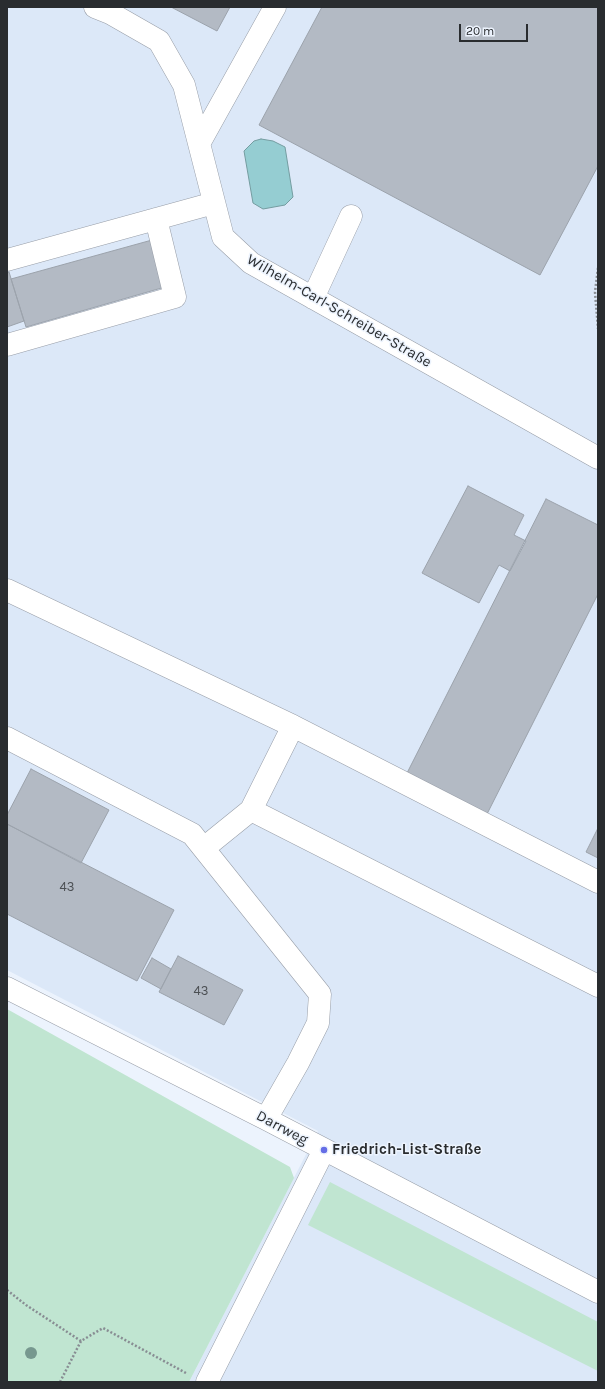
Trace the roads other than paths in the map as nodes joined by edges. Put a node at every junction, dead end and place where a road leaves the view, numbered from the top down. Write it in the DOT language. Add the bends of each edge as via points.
graph roads {
  1 [pos="95,7"];
  2 [pos="275,7"];
  3 [pos="200,142"];
  4 [pos="214,203"];
  5 [pos="351,216"];
  6 [pos="156,219"];
  7 [pos="7,260"];
  8 [pos="313,298"];
  9 [pos="7,345"];
  10 [pos="598,458"];
  11 [pos="7,590"];
  12 [pos="293,726"];
  13 [pos="7,738"];
  14 [pos="251,810"];
  15 [pos="204,848"];
  16 [pos="598,882"];
  17 [pos="598,986"];
  18 [pos="7,988"];
  19 [pos="266,1119"];
  20 [pos="324,1150"];
  21 [pos="598,1292"];
  22 [pos="199,1378"];
  1 -- 3 [label="street, Wilhelm-Carl-Schreiber-Straße" via="159,41 184,85"];
  2 -- 3 [label="street"];
  3 -- 4 [label="street, Wilhelm-Carl-Schreiber-Straße"];
  4 -- 6 [label="street"];
  4 -- 8 [label="street, Wilhelm-Carl-Schreiber-Straße" via="223,237 251,263"];
  5 -- 8 [label="street"];
  6 -- 7 [label="street"];
  6 -- 9 [label="street" via="175,297"];
  8 -- 10 [label="street, Wilhelm-Carl-Schreiber-Straße"];
  11 -- 12 [label="street"];
  12 -- 14 [label="street"];
  12 -- 16 [label="street"];
  13 -- 15 [label="street" via="192,834"];
  14 -- 15 [label="street"];
  14 -- 17 [label="street"];
  15 -- 19 [label="street" via="320,994 318,1024"];
  18 -- 19 [label="street, Darrweg"];
  19 -- 20 [label="street, Darrweg"];
  20 -- 21 [label="street, Darrweg"];
  20 -- 22 [label="street"];
}
